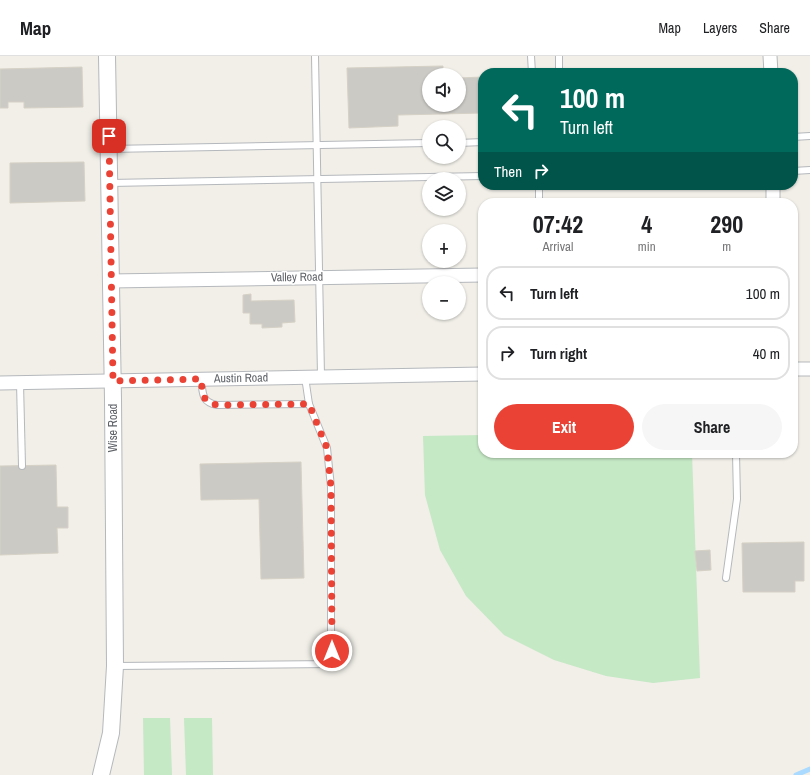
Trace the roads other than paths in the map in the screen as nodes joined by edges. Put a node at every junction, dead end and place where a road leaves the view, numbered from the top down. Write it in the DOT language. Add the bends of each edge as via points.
graph roads {
  1 [pos="107,56"];
  2 [pos="314,56"];
  3 [pos="531,56"];
  4 [pos="559,56"];
  5 [pos="770,56"];
  6 [pos="532,68"];
  7 [pos="559,68"];
  8 [pos="771,68"];
  9 [pos="810,136"];
  10 [pos="798,137"];
  11 [pos="466,142"];
  12 [pos="478,142"];
  13 [pos="422,143"];
  14 [pos="316,145"];
  15 [pos="109,149"];
  16 [pos="798,170"];
  17 [pos="810,170"];
  18 [pos="478,176"];
  19 [pos="317,179"];
  20 [pos="110,183"];
  21 [pos="478,275"];
  22 [pos="319,277"];
  23 [pos="110,281"];
  24 [pos="798,369"];
  25 [pos="810,369"];
  26 [pos="478,374"];
  27 [pos="321,376"];
  28 [pos="305,377"];
  29 [pos="201,379"];
  30 [pos="113,381"];
  31 [pos="20,383"];
  32 [pos="0,384"];
  33 [pos="309,404"];
  34 [pos="736,458"];
  35 [pos="22,466"];
  36 [pos="726,578"];
  37 [pos="115,666"];
  38 [pos="101,775"];
  1 -- 15 [label="street, Wise Road"];
  2 -- 14 [label="lane"];
  3 -- 6 [label="lane"];
  4 -- 7 [label="lane"];
  5 -- 8 [label="street"];
  9 -- 10 [label="lane"];
  11 -- 12 [label="lane"];
  13 -- 14 [label="lane"];
  14 -- 15 [label="lane"];
  14 -- 19 [label="lane"];
  15 -- 20 [label="street, Wise Road"];
  16 -- 17 [label="lane"];
  18 -- 19 [label="lane"];
  19 -- 20 [label="lane"];
  19 -- 22 [label="lane"];
  20 -- 23 [label="street, Wise Road"];
  21 -- 22 [label="street, Valley Road"];
  22 -- 23 [label="street, Valley Road"];
  22 -- 27 [label="lane"];
  23 -- 30 [label="street, Wise Road"];
  24 -- 25 [label="street"];
  26 -- 27 [label="street, Austin Road"];
  27 -- 28 [label="street, Austin Road"];
  28 -- 29 [label="street, Austin Road"];
  28 -- 33 [label="lane"];
  29 -- 30 [label="street, Austin Road"];
  29 -- 33 [label="lane" via="204,397 210,404"];
  30 -- 31 [label="street, Austin Road"];
  30 -- 37 [label="street, Wise Road"];
  31 -- 32 [label="street, Austin Road"];
  31 -- 35 [label="lane"];
  33 -- 37 [label="lane" via="327,448 331,487 332,664"];
  34 -- 36 [label="lane" via="737,499"];
  37 -- 38 [label="street, Wise Road" via="111,733"];
}
